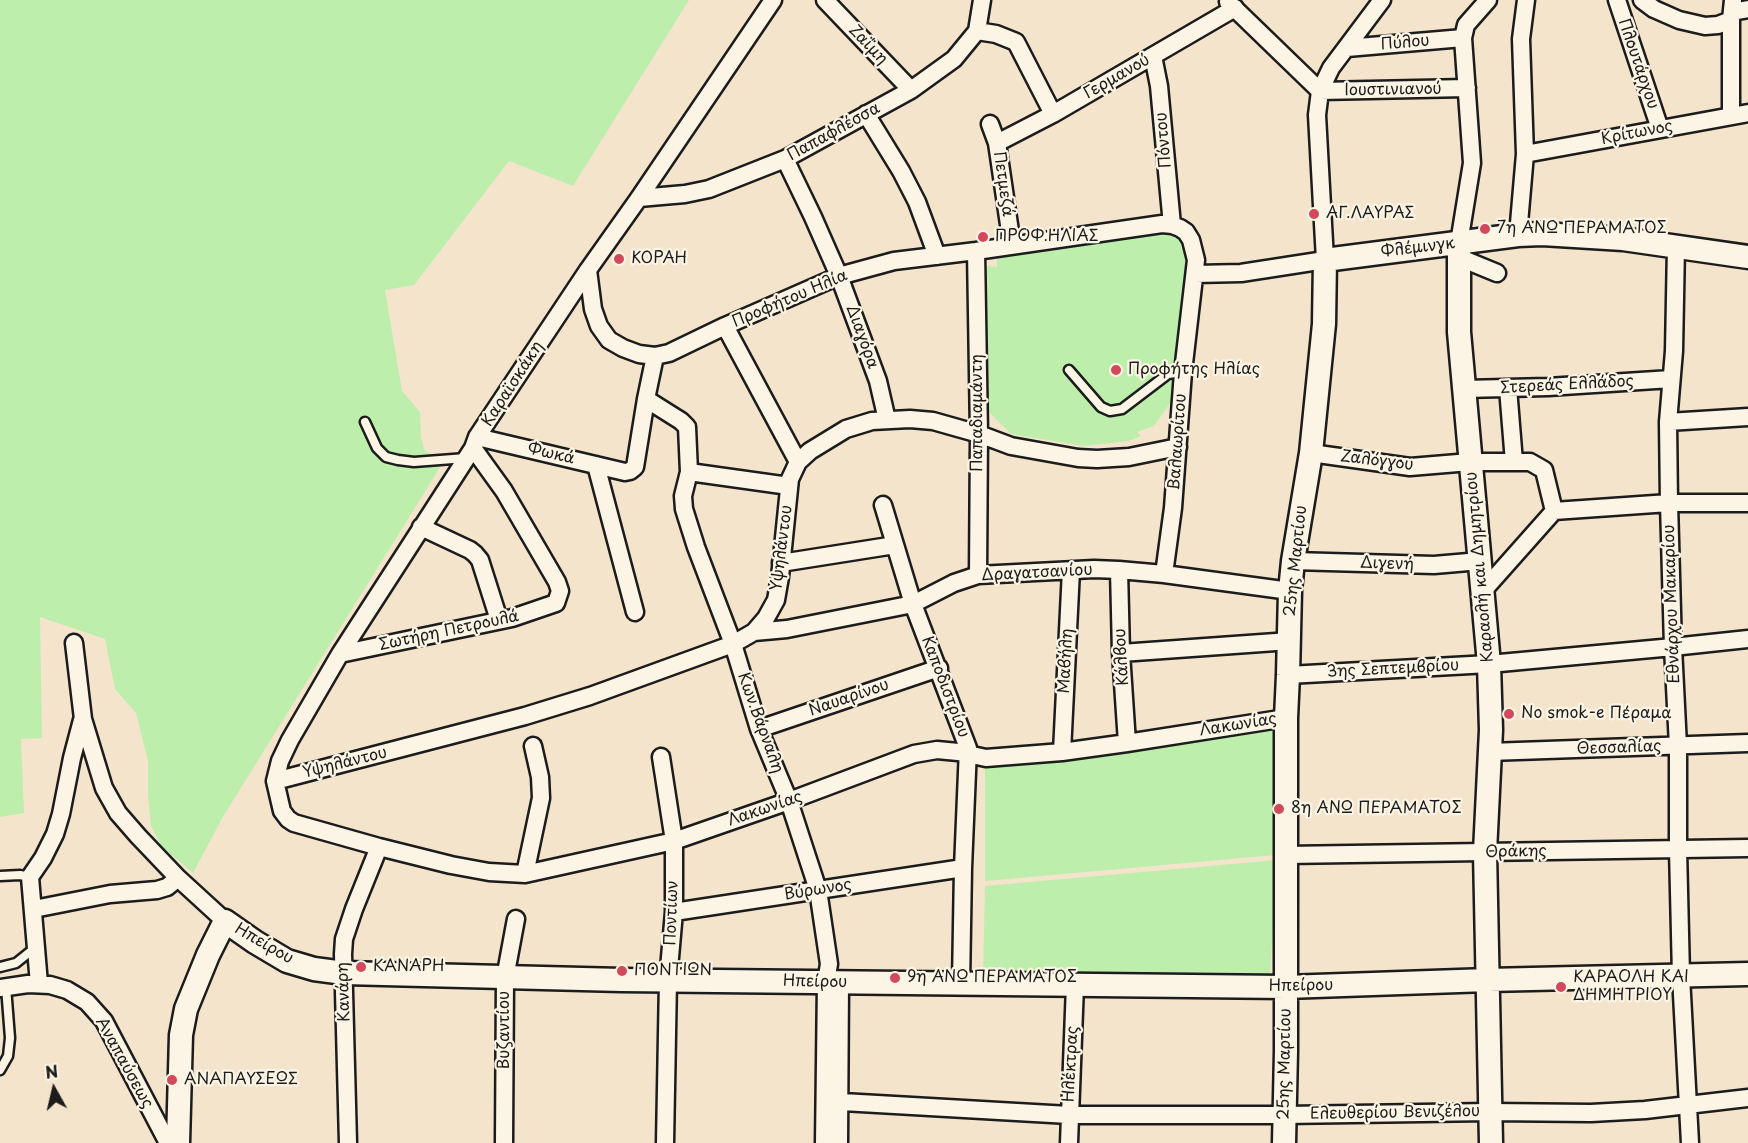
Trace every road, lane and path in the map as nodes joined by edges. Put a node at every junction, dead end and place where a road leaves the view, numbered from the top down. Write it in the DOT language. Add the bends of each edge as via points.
graph roads {
  1 [pos="773,0"];
  2 [pos="825,0"];
  3 [pos="982,0"];
  4 [pos="1382,0"];
  5 [pos="1488,0"];
  6 [pos="1526,0"];
  7 [pos="1617,0"];
  8 [pos="1642,0"];
  9 [pos="1230,4"];
  10 [pos="1736,10"];
  11 [pos="977,31"];
  12 [pos="1463,38"];
  13 [pos="1347,48"];
  14 [pos="1153,56"];
  15 [pos="1467,88"];
  16 [pos="911,90"];
  17 [pos="1320,92"];
  18 [pos="1748,113"];
  19 [pos="866,114"];
  20 [pos="1053,114"];
  21 [pos="1731,116"];
  22 [pos="990,124"];
  23 [pos="1660,129"];
  24 [pos="997,143"];
  25 [pos="1525,154"];
  26 [pos="785,159"];
  27 [pos="639,198"];
  28 [pos="1172,225"];
  29 [pos="1518,236"];
  30 [pos="1012,245"];
  31 [pos="1677,246"];
  32 [pos="1459,250"];
  33 [pos="976,251"];
  34 [pos="937,256"];
  35 [pos="1748,257"];
  36 [pos="1325,260"];
  37 [pos="588,270"];
  38 [pos="1497,273"];
  39 [pos="1195,274"];
  40 [pos="839,276"];
  41 [pos="725,326"];
  42 [pos="655,356"];
  43 [pos="1069,370"];
  44 [pos="1183,372"];
  45 [pos="1671,379"];
  46 [pos="1508,388"];
  47 [pos="1464,389"];
  48 [pos="646,399"];
  49 [pos="1748,417"];
  50 [pos="887,420"];
  51 [pos="365,422"];
  52 [pos="1668,422"];
  53 [pos="979,434"];
  54 [pos="1178,447"];
  55 [pos="472,448"];
  56 [pos="1311,453"];
  57 [pos="798,462"];
  58 [pos="1470,462"];
  59 [pos="1514,462"];
  60 [pos="596,465"];
  61 [pos="689,472"];
  62 [pos="789,486"];
  63 [pos="1669,502"];
  64 [pos="1748,503"];
  65 [pos="883,505"];
  66 [pos="1554,511"];
  67 [pos="421,527"];
  68 [pos="895,545"];
  69 [pos="1293,561"];
  70 [pos="1480,561"];
  71 [pos="781,563"];
  72 [pos="1071,570"];
  73 [pos="1119,570"];
  74 [pos="1164,574"];
  75 [pos="978,575"];
  76 [pos="1290,591"];
  77 [pos="1483,591"];
  78 [pos="913,604"];
  79 [pos="635,612"];
  80 [pos="499,620"];
  81 [pos="754,632"];
  82 [pos="1748,639"];
  83 [pos="1290,641"];
  84 [pos="74,643"];
  85 [pos="733,644"];
  86 [pos="1672,647"];
  87 [pos="1121,653"];
  88 [pos="340,654"];
  89 [pos="1489,664"];
  90 [pos="939,668"];
  91 [pos="1288,675"];
  92 [pos="1286,718"];
  93 [pos="82,719"];
  94 [pos="759,729"];
  95 [pos="1127,743"];
  96 [pos="1748,743"];
  97 [pos="533,746"];
  98 [pos="1678,746"];
  99 [pos="1062,752"];
  100 [pos="1490,752"];
  101 [pos="968,754"];
  102 [pos="661,757"];
  103 [pos="275,781"];
  104 [pos="789,801"];
  105 [pos="674,841"];
  106 [pos="379,847"];
  107 [pos="1748,848"];
  108 [pos="1678,849"];
  109 [pos="1485,852"];
  110 [pos="1285,855"];
  111 [pos="963,868"];
  112 [pos="525,874"];
  113 [pos="0,876"];
  114 [pos="30,877"];
  115 [pos="178,878"];
  116 [pos="818,890"];
  117 [pos="34,909"];
  118 [pos="674,912"];
  119 [pos="516,919"];
  120 [pos="225,921"];
  121 [pos="37,947"];
  122 [pos="0,967"];
  123 [pos="344,973"];
  124 [pos="1748,974"];
  125 [pos="1681,976"];
  126 [pos="505,978"];
  127 [pos="668,980"];
  128 [pos="1488,980"];
  129 [pos="833,982"];
  130 [pos="39,984"];
  131 [pos="961,984"];
  132 [pos="1075,985"];
  133 [pos="1286,987"];
  134 [pos="3,988"];
  135 [pos="0,1070"];
  136 [pos="1748,1098"];
  137 [pos="832,1101"];
  138 [pos="1688,1106"];
  139 [pos="1490,1112"];
  140 [pos="1069,1115"];
  141 [pos="1284,1115"];
  142 [pos="168,1143"];
  143 [pos="178,1143"];
  144 [pos="348,1143"];
  145 [pos="504,1143"];
  146 [pos="665,1143"];
  147 [pos="824,1143"];
  148 [pos="839,1143"];
  149 [pos="1069,1143"];
  150 [pos="1284,1143"];
  151 [pos="1491,1143"];
  152 [pos="1690,1143"];
  1 -- 27 [label="street, Καραϊσκάκη"];
  2 -- 16 [label="street, Ζαΐμη"];
  3 -- 11 [label="street"];
  4 -- 13 [label="street, 25ης Μαρτίου"];
  5 -- 12 [label="street" via="1466,25"];
  6 -- 25 [label="street" via="1521,39"];
  7 -- 23 [label="street, Πλουτάρχου"];
  8 -- 10 [label="street" via="1679,20 1705,26 1718,25"];
  9 -- 14 [label="street, Γερμανού"];
  9 -- 17 [label="street"];
  10 -- 21 [label="street"];
  11 -- 16 [label="street, Παπαφλέσσα" via="954,59"];
  11 -- 20 [label="street" via="1016,42"];
  12 -- 13 [label="street, Πύλου"];
  12 -- 15 [label="street, Καραολή και Δημητρίου"];
  13 -- 17 [label="street, 25ης Μαρτίου" via="1331,68"];
  14 -- 20 [label="street, Γερμανού"];
  14 -- 28 [label="street, Πόντου"];
  15 -- 17 [label="street, Ιουστινιανού"];
  15 -- 32 [label="street, Καραολή και Δημητρίου" via="1472,163"];
  16 -- 19 [label="street, Παπαφλέσσα"];
  17 -- 36 [label="street, 25ης Μαρτίου" via="1317,116"];
  18 -- 21 [label="street, Κρίτωνος"];
  19 -- 26 [label="street, Παπαφλέσσα"];
  19 -- 34 [label="street" via="917,202"];
  20 -- 24 [label="street, Γερμανού"];
  21 -- 23 [label="street, Κρίτωνος"];
  22 -- 24 [label="street, Πετμεζά"];
  23 -- 25 [label="street, Κρίτωνος"];
  24 -- 30 [label="street, Πετμεζά"];
  25 -- 29 [label="street"];
  26 -- 27 [label="street, Παπαφλέσσα" via="709,189"];
  26 -- 40 [label="street, Διαγόρα"];
  27 -- 37 [label="street, Καραϊσκάκη"];
  28 -- 30 [label="street, Προφήτου Ηλία"];
  28 -- 39 [label="street" via="1186,232 1191,240"];
  29 -- 31 [label="street, Φλέμινγκ" via="1623,239"];
  29 -- 32 [label="street, Φλέμινγκ"];
  30 -- 33 [label="street, Προφήτου Ηλία"];
  31 -- 35 [label="street, Φλέμινγκ"];
  31 -- 45 [label="street, Εθνάρχου Μακαρίου"];
  32 -- 36 [label="street, Φλέμινγκ"];
  32 -- 38 [label="street"];
  32 -- 47 [label="street, Καραολή και Δημητρίου"];
  33 -- 34 [label="street, Προφήτου Ηλία"];
  33 -- 53 [label="street, Παπαδιαμάντη"];
  34 -- 40 [label="street, Προφήτου Ηλία" via="894,261"];
  36 -- 39 [label="street, Φλέμινγκ" via="1240,273"];
  36 -- 56 [label="street, 25ης Μαρτίου" via="1324,324"];
  37 -- 42 [label="street" via="593,309 609,340 639,354"];
  37 -- 55 [label="street, Καραϊσκάκη"];
  39 -- 44 [label="street, Βαλαωρίτου"];
  40 -- 41 [label="street, Προφήτου Ηλία"];
  40 -- 50 [label="street, Διαγόρα" via="878,381"];
  41 -- 42 [label="street, Προφήτου Ηλία"];
  41 -- 57 [label="street"];
  42 -- 48 [label="street"];
  43 -- 44 [label="lane" via="1101,407 1110,411 1122,409 1168,374"];
  44 -- 54 [label="street, Βαλαωρίτου"];
  45 -- 46 [label="street, Στερεάς Ελλάδος"];
  45 -- 52 [label="street, Εθνάρχου Μακαρίου"];
  46 -- 47 [label="street, Στερεάς Ελλάδος"];
  46 -- 59 [label="street"];
  47 -- 58 [label="street, Καραολή και Δημητρίου"];
  48 -- 60 [label="street, Φωκά" via="635,467 625,472"];
  48 -- 61 [label="street, Κων.Βάρναλη" via="687,427"];
  49 -- 52 [label="street"];
  50 -- 53 [label="street" via="933,421"];
  50 -- 57 [label="street" via="846,429"];
  51 -- 55 [label="lane" via="386,458 414,462"];
  52 -- 63 [label="street, Εθνάρχου Μακαρίου"];
  53 -- 54 [label="street" via="1011,446 1078,458 1129,457"];
  53 -- 75 [label="street, Παπαδιαμάντη"];
  54 -- 74 [label="street, Βαλαωρίτου"];
  55 -- 60 [label="street, Φωκά"];
  55 -- 67 [label="street, Καραϊσκάκη"];
  55 -- 80 [label="street, Σωτήρη Πετρουλά" via="504,491 560,591 556,603"];
  56 -- 58 [label="street, Ζαλόγγου" via="1410,467"];
  56 -- 69 [label="street, 25ης Μαρτίου"];
  57 -- 62 [label="street, Υψηλάντου"];
  58 -- 59 [label="street, Ζαλόγγου"];
  58 -- 70 [label="street, Καραολή και Δημητρίου"];
  59 -- 66 [label="street, Ζαλόγγου" via="1530,462 1544,470"];
  60 -- 79 [label="street"];
  61 -- 62 [label="street"];
  61 -- 85 [label="street, Κων.Βάρναλη" via="684,508"];
  62 -- 71 [label="street, Υψηλάντου"];
  63 -- 64 [label="street"];
  63 -- 66 [label="street"];
  63 -- 86 [label="street, Εθνάρχου Μακαρίου"];
  65 -- 68 [label="street, Καποδιστρίου"];
  66 -- 77 [label="street"];
  67 -- 80 [label="street" via="475,554"];
  67 -- 88 [label="street, Καραϊσκάκη"];
  68 -- 71 [label="street"];
  68 -- 78 [label="street, Καποδιστρίου"];
  69 -- 70 [label="street, Διγενή" via="1434,565"];
  69 -- 76 [label="street, 25ης Μαρτίου"];
  70 -- 77 [label="street, Καραολή και Δημητρίου"];
  71 -- 81 [label="street, Υψηλάντου" via="776,600"];
  72 -- 73 [label="street, Δραγατσανίου"];
  72 -- 75 [label="street, Δραγατσανίου"];
  72 -- 99 [label="street, Μαβήλη"];
  73 -- 74 [label="street, Δραγατσανίου"];
  73 -- 87 [label="street, Κάλβου"];
  74 -- 76 [label="street, Δραγατσανίου"];
  75 -- 78 [label="street, Δραγατσανίου"];
  76 -- 83 [label="street, 25ης Μαρτίου"];
  77 -- 89 [label="street, Καραολή και Δημητρίου"];
  78 -- 81 [label="street, Δραγατσανίου"];
  78 -- 90 [label="street, Καποδιστρίου"];
  80 -- 88 [label="street, Σωτήρη Πετρουλά"];
  81 -- 85 [label="street, Υψηλάντου"];
  82 -- 86 [label="street, 3ης Σεπτεμβρίου"];
  83 -- 87 [label="street"];
  83 -- 91 [label="street, 25ης Μαρτίου"];
  84 -- 93 [label="street, Ηπείρου"];
  85 -- 94 [label="street, Κων.Βάρναλη"];
  85 -- 103 [label="street, Υψηλάντου" via="525,716"];
  86 -- 89 [label="street, 3ης Σεπτεμβρίου"];
  86 -- 98 [label="street, Εθνάρχου Μακαρίου"];
  87 -- 95 [label="street, Κάλβου"];
  88 -- 103 [label="street, Καραϊσκάκη" via="290,740"];
  89 -- 91 [label="street, 3ης Σεπτεμβρίου"];
  89 -- 100 [label="street, Καραολή και Δημητρίου"];
  90 -- 94 [label="street, Ναυαρίνου"];
  90 -- 101 [label="street, Καποδιστρίου"];
  91 -- 92 [label="street, 25ης Μαρτίου"];
  92 -- 95 [label="street, Λακωνίας"];
  92 -- 110 [label="street, 25ης Μαρτίου"];
  93 -- 114 [label="street" via="55,834"];
  93 -- 115 [label="street, Ηπείρου" via="104,788 118,813"];
  94 -- 104 [label="street, Κων.Βάρναλη"];
  95 -- 99 [label="street, Λακωνίας"];
  96 -- 98 [label="street, Θεσσαλίας"];
  97 -- 112 [label="street" via="540,798"];
  98 -- 100 [label="street, Θεσσαλίας"];
  98 -- 108 [label="street, Εθνάρχου Μακαρίου"];
  99 -- 101 [label="street, Λακωνίας" via="986,758"];
  100 -- 109 [label="street, Καραολή και Δημητρίου"];
  101 -- 104 [label="street, Λακωνίας" via="937,750 914,754"];
  101 -- 111 [label="street, Καποδιστρίου"];
  102 -- 105 [label="street, Ποντίων"];
  103 -- 106 [label="street, Λακωνίας" via="282,812 294,823"];
  104 -- 105 [label="street, Λακωνίας"];
  104 -- 116 [label="street, Κων.Βάρναλη"];
  105 -- 112 [label="street, Λακωνίας"];
  105 -- 118 [label="street, Ποντίων"];
  106 -- 112 [label="street, Λακωνίας" via="451,865"];
  106 -- 123 [label="street, Κανάρη" via="344,939"];
  107 -- 108 [label="street, Θράκης"];
  108 -- 109 [label="street, Θράκης"];
  108 -- 125 [label="street, Εθνάρχου Μακαρίου"];
  109 -- 110 [label="street, Θράκης"];
  109 -- 128 [label="street, Καραολή και Δημητρίου"];
  110 -- 133 [label="street, 25ης Μαρτίου"];
  111 -- 116 [label="street, Βύρωνος"];
  111 -- 131 [label="street, Καποδιστρίου"];
  113 -- 114 [label="lane"];
  114 -- 117 [label="street"];
  115 -- 117 [label="street" via="167,888"];
  115 -- 120 [label="street, Ηπείρου"];
  116 -- 118 [label="street, Βύρωνος"];
  116 -- 129 [label="street, Κων.Βάρναλη"];
  117 -- 121 [label="street"];
  118 -- 127 [label="street, Ποντίων"];
  119 -- 126 [label="street, Βυζαντίου"];
  120 -- 123 [label="street, Ηπείρου" via="287,961"];
  120 -- 143 [label="street" via="186,1009"];
  121 -- 122 [label="lane" via="16,963"];
  121 -- 130 [label="street"];
  123 -- 126 [label="street, Ηπείρου"];
  123 -- 144 [label="street, Κανάρη"];
  124 -- 125 [label="street, Ηπείρου"];
  125 -- 128 [label="street, Ηπείρου"];
  125 -- 138 [label="street, Εθνάρχου Μακαρίου"];
  126 -- 127 [label="street, Ηπείρου"];
  126 -- 145 [label="street, Βυζαντίου"];
  127 -- 129 [label="street, Ηπείρου"];
  127 -- 146 [label="street, Ποντίων"];
  128 -- 133 [label="street, Ηπείρου"];
  128 -- 139 [label="street, Καραολή και Δημητρίου"];
  129 -- 131 [label="street, Ηπείρου"];
  129 -- 137 [label="street, Κων.Βάρναλη"];
  130 -- 134 [label="street, Αναπαύσεως"];
  130 -- 142 [label="street, Αναπαύσεως" via="67,990 96,1011"];
  131 -- 132 [label="street, Ηπείρου"];
  132 -- 133 [label="street, Ηπείρου"];
  132 -- 140 [label="street, Ηλέκτρας"];
  133 -- 141 [label="street, 25ης Μαρτίου"];
  134 -- 135 [label="lane" via="10,1038 8,1056"];
  136 -- 138 [label="street, Ελευθερίου Βενιζέλου"];
  137 -- 140 [label="street, Ελευθερίου Βενιζέλου"];
  137 -- 147 [label="street, Κων.Βάρναλη"];
  137 -- 148 [label="street, Κων.Βάρναλη"];
  138 -- 139 [label="street, Ελευθερίου Βενιζέλου" via="1591,1113"];
  138 -- 152 [label="street, Εθνάρχου Μακαρίου"];
  139 -- 141 [label="street, Ελευθερίου Βενιζέλου"];
  139 -- 151 [label="street, Καραολή και Δημητρίου"];
  140 -- 141 [label="street, Ελευθερίου Βενιζέλου"];
  140 -- 149 [label="street, Ηλέκτρας"];
  141 -- 150 [label="street, 25ης Μαρτίου"];
}
